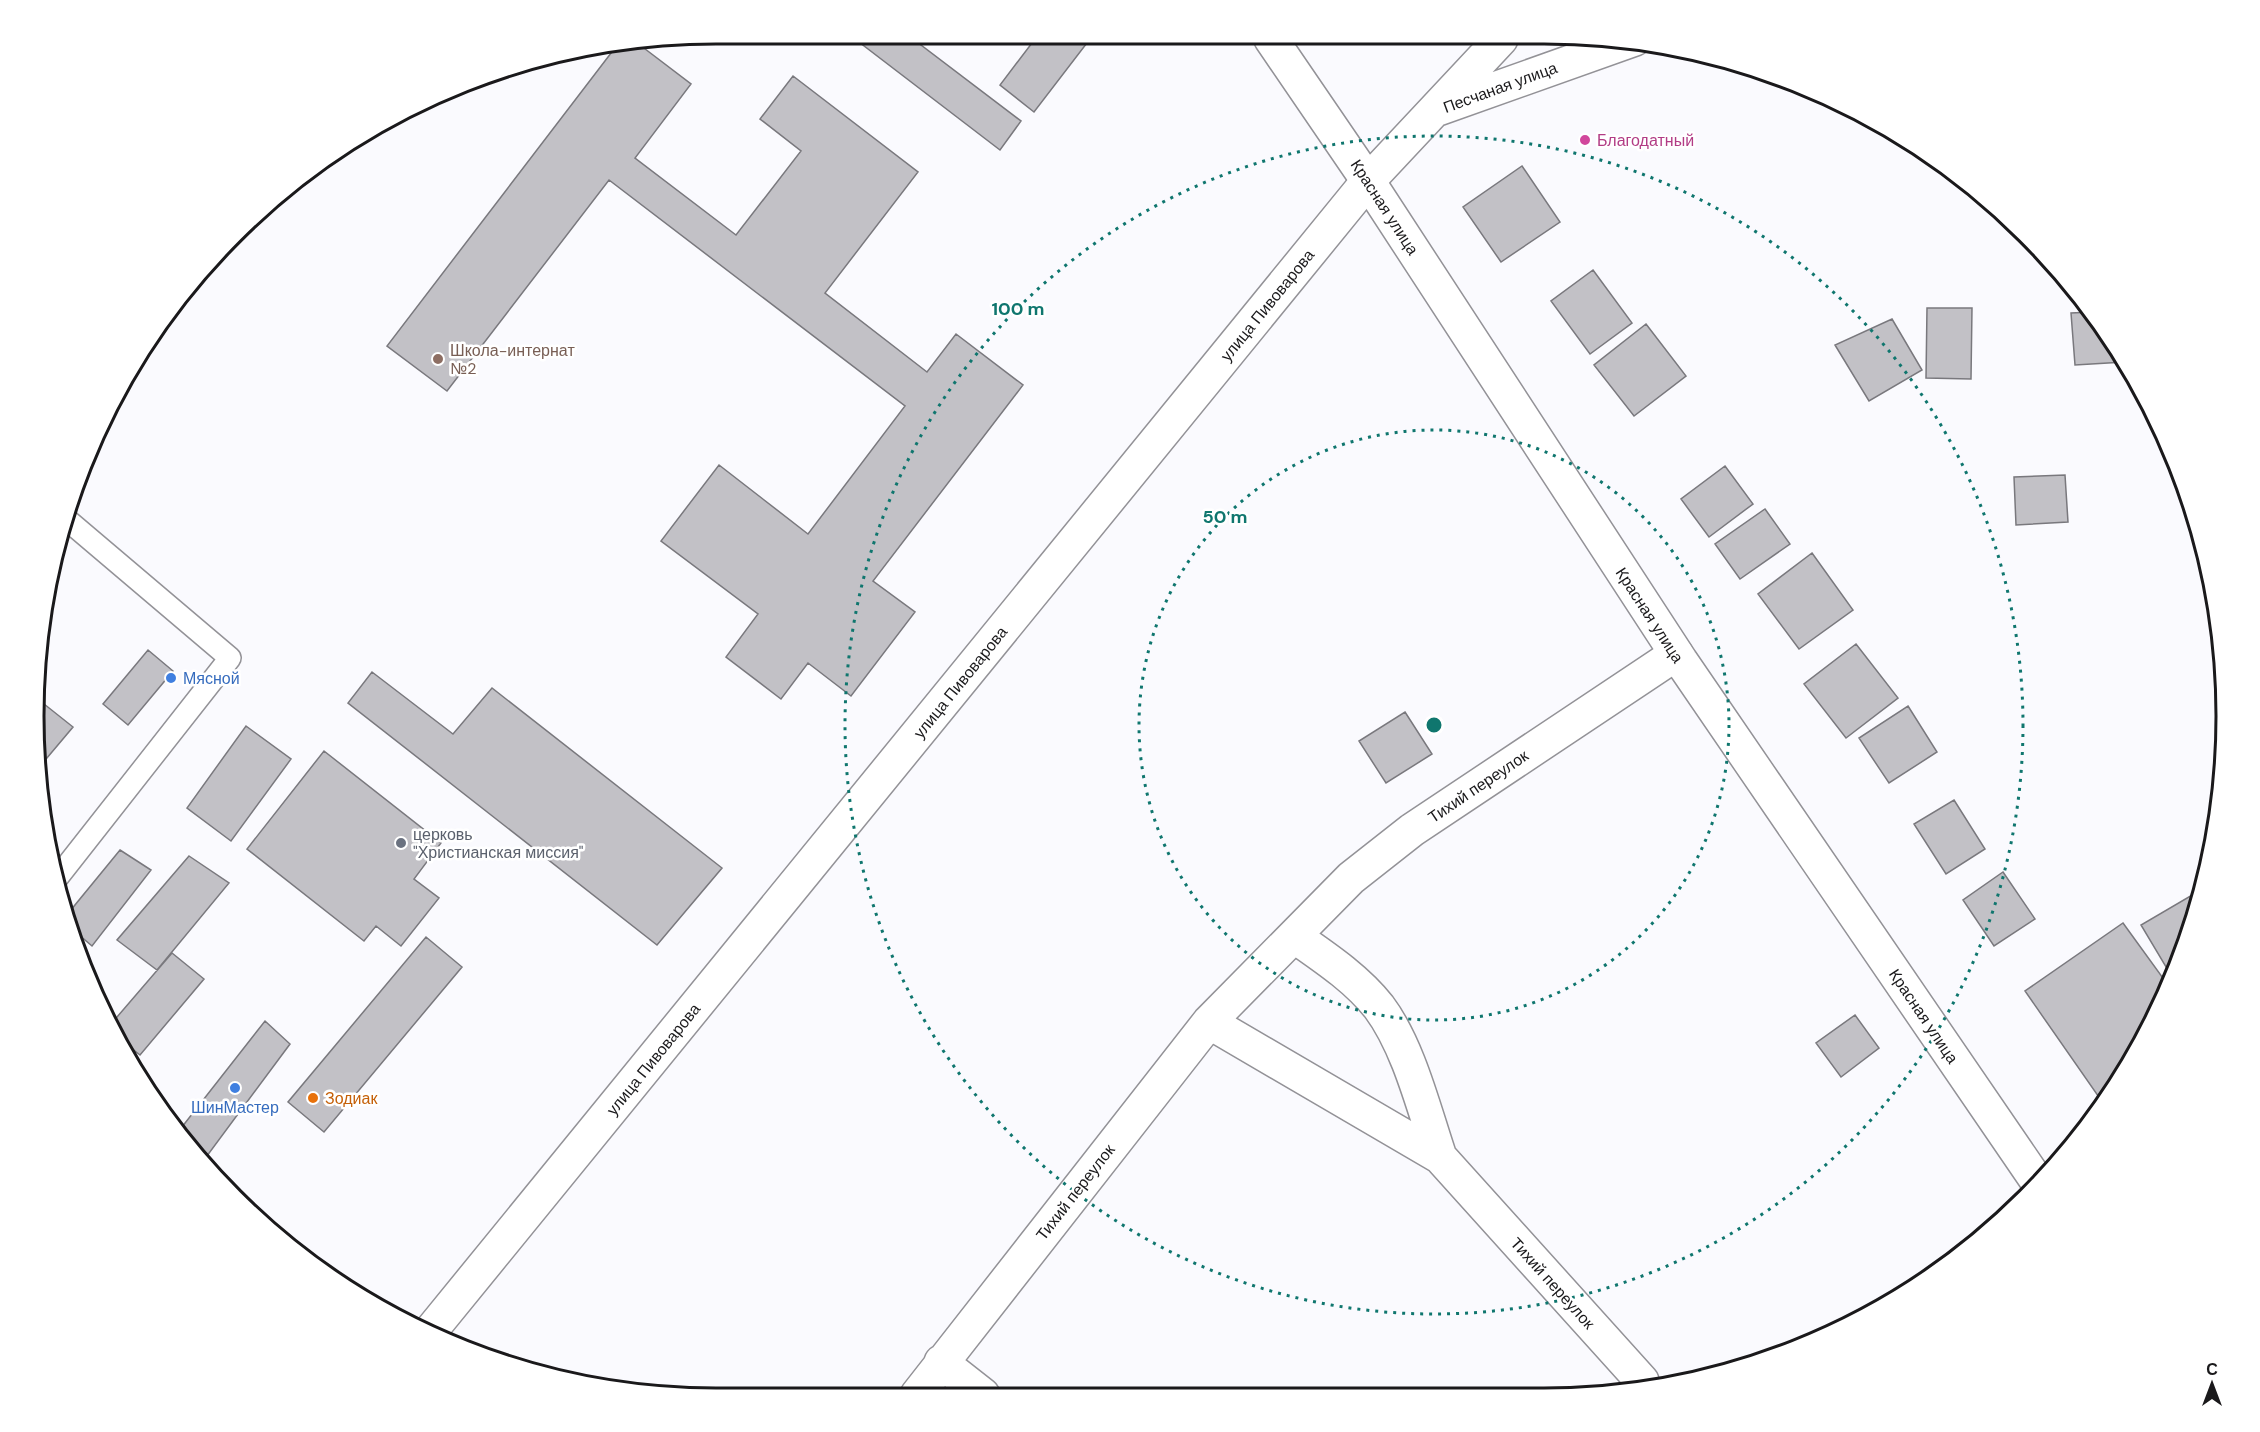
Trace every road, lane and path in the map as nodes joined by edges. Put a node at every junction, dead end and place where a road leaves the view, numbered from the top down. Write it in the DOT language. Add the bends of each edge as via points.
graph roads {
  1 [pos="1275,44"];
  2 [pos="1496,44"];
  3 [pos="1612,47"];
  4 [pos="1433,111"];
  5 [pos="1368,181"];
  6 [pos="72,524"];
  7 [pos="1676,654"];
  8 [pos="62,872"];
  9 [pos="1294,936"];
  10 [pos="1209,1022"];
  11 [pos="1440,1157"];
  12 [pos="2034,1177"];
  13 [pos="435,1326"];
  14 [pos="941,1362"];
  15 [pos="1642,1381"];
  16 [pos="922,1388"];
  17 [pos="974,1388"];
  1 -- 5 [label="street, Красная улица"];
  2 -- 4 [label="street, улица Пивоварова"];
  3 -- 4 [label="street, Песчаная улица"];
  4 -- 5 [label="street, улица Пивоварова"];
  5 -- 7 [label="street, Красная улица"];
  5 -- 13 [label="street, улица Пивоварова"];
  6 -- 8 [label="lane" via="230,658"];
  7 -- 9 [label="street, Тихий переулок" via="1412,830 1351,878"];
  7 -- 12 [label="street, Красная улица"];
  9 -- 10 [label="street, Тихий переулок"];
  9 -- 11 [label="street, Тихий переулок" via="1348,975 1380,1008 1405,1053"];
  10 -- 11 [label="street, Тихий переулок"];
  10 -- 14 [label="street, Тихий переулок"];
  11 -- 15 [label="street, Тихий переулок"];
  14 -- 16 [label="street, Тихий переулок"];
  14 -- 17 [label="street"];
}
